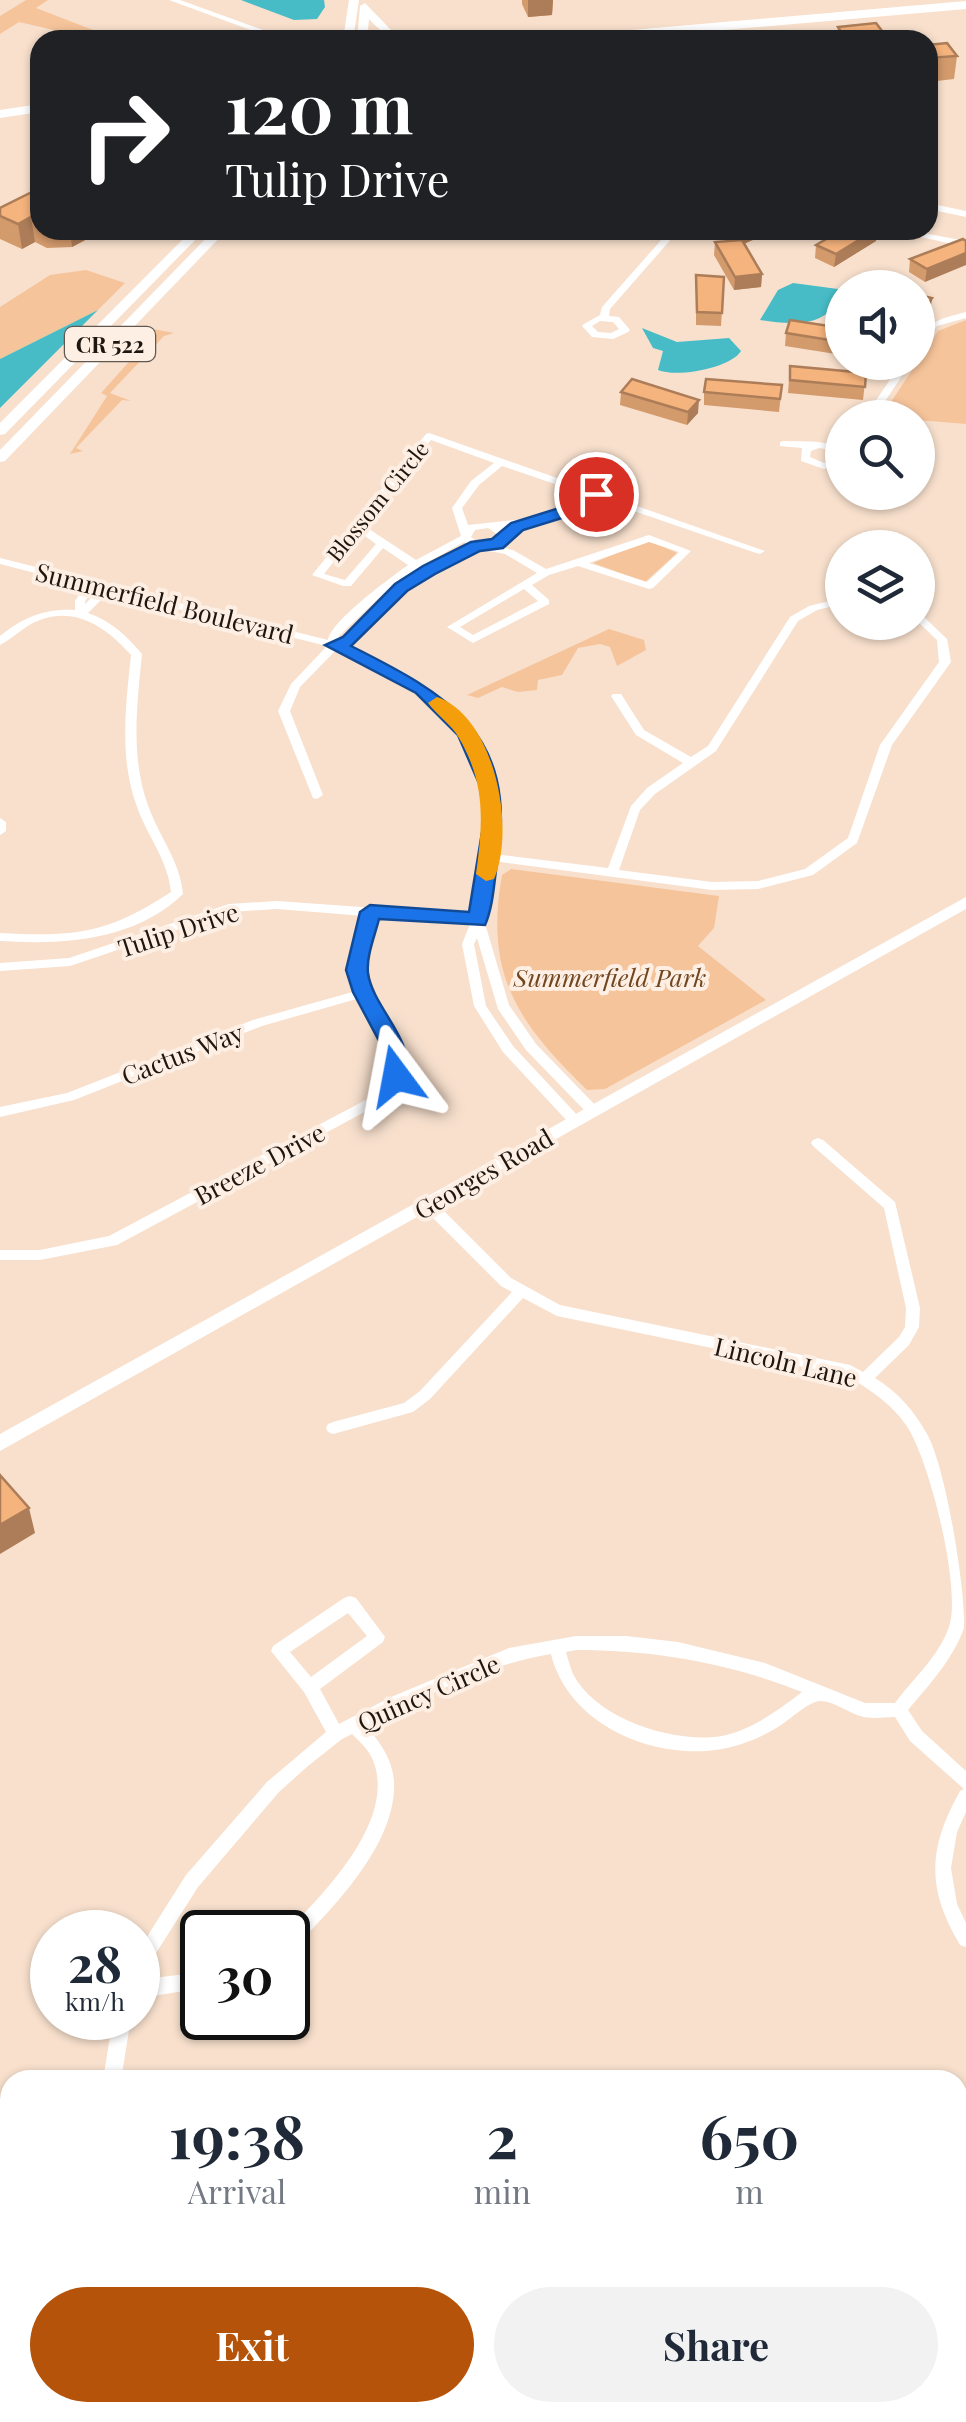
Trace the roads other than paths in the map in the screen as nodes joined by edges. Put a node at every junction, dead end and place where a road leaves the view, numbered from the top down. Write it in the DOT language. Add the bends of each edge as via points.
graph roads {
  1 [pos="173,0"];
  2 [pos="354,0"];
  3 [pos="966,4"];
  4 [pos="365,5"];
  5 [pos="966,15"];
  6 [pos="259,30"];
  7 [pos="350,30"];
  8 [pos="363,30"];
  9 [pos="386,30"];
  10 [pos="677,30"];
  11 [pos="794,30"];
  12 [pos="30,110"];
  13 [pos="0,114"];
  14 [pos="30,122"];
  15 [pos="0,126"];
  16 [pos="938,208"];
  17 [pos="966,214"];
  18 [pos="938,239"];
  19 [pos="190,240"];
  20 [pos="211,240"];
  21 [pos="666,240"];
  22 [pos="966,244"];
  23 [pos="966,315"];
  24 [pos="604,317"];
  25 [pos="935,324"];
  26 [pos="0,431"];
  27 [pos="784,444"];
  28 [pos="812,446"];
  29 [pos="825,446"];
  30 [pos="0,458"];
  31 [pos="501,462"];
  32 [pos="825,466"];
  33 [pos="596,494"];
  34 [pos="460,519"];
  35 [pos="479,525"];
  36 [pos="357,526"];
  37 [pos="495,526"];
  38 [pos="517,526"];
  39 [pos="692,528"];
  40 [pos="465,535"];
  41 [pos="503,538"];
  42 [pos="662,542"];
  43 [pos="382,543"];
  44 [pos="482,546"];
  45 [pos="760,551"];
  46 [pos="509,552"];
  47 [pos="0,562"];
  48 [pos="581,562"];
  49 [pos="420,568"];
  50 [pos="544,573"];
  51 [pos="92,584"];
  52 [pos="526,586"];
  53 [pos="107,588"];
  54 [pos="825,605"];
  55 [pos="80,615"];
  56 [pos="935,633"];
  57 [pos="0,642"];
  58 [pos="334,645"];
  59 [pos="617,696"];
  60 [pos="692,763"];
  61 [pos="317,795"];
  62 [pos="0,822"];
  63 [pos="0,831"];
  64 [pos="490,857"];
  65 [pos="614,870"];
  66 [pos="966,902"];
  67 [pos="370,912"];
  68 [pos="478,920"];
  69 [pos="0,937"];
  70 [pos="0,967"];
  71 [pos="363,992"];
  72 [pos="592,1110"];
  73 [pos="0,1112"];
  74 [pos="574,1120"];
  75 [pos="818,1143"];
  76 [pos="429,1204"];
  77 [pos="0,1255"];
  78 [pos="520,1292"];
  79 [pos="865,1378"];
  80 [pos="333,1428"];
  81 [pos="0,1443"];
  82 [pos="557,1645"];
  83 [pos="310,1687"];
  84 [pos="824,1694"];
  85 [pos="899,1710"];
  86 [pos="354,1724"];
  87 [pos="336,1734"];
  88 [pos="966,1782"];
  89 [pos="966,1796"];
  90 [pos="310,1916"];
  91 [pos="160,1931"];
  92 [pos="966,1939"];
  93 [pos="118,2040"];
  94 [pos="114,2070"];
  1 -- 6 [label="street"];
  2 -- 7 [label="street"];
  3 -- 10 [label="highway"];
  4 -- 8 [label="street"];
  4 -- 9 [label="street"];
  5 -- 11 [label="highway"];
  12 -- 13 [label="highway"];
  14 -- 15 [label="highway"];
  16 -- 17 [label="street"];
  18 -- 22 [label="street"];
  19 -- 26 [label="main road, CR 522"];
  20 -- 30 [label="main road, CR 522"];
  21 -- 24 [label="street"];
  23 -- 25 [label="street"];
  27 -- 28 [label="street"];
  28 -- 29 [label="street"];
  28 -- 32 [label="street" via="805,459"];
  31 -- 33 [label="street, Blossom Circle"];
  31 -- 34 [label="street" via="457,508"];
  31 -- 36 [label="street, Blossom Circle" via="429,436"];
  33 -- 38 [label="street" via="575,509"];
  33 -- 39 [label="street, Blossom Circle"];
  34 -- 35 [label="street"];
  34 -- 40 [label="street"];
  35 -- 37 [label="street"];
  35 -- 40 [label="street"];
  36 -- 43 [label="street"];
  36 -- 43 [label="street, Blossom Circle" via="317,576 347,584"];
  37 -- 38 [label="street"];
  37 -- 41 [label="street"];
  38 -- 41 [label="street"];
  39 -- 42 [label="street" via="676,541"];
  39 -- 45 [label="street, Blossom Circle"];
  40 -- 44 [label="street"];
  40 -- 49 [label="street"];
  41 -- 44 [label="street"];
  41 -- 46 [label="street"];
  42 -- 48 [label="street" via="649,538"];
  42 -- 48 [label="street" via="686,551 649,586"];
  43 -- 49 [label="street, Blossom Circle"];
  44 -- 46 [label="street"];
  44 -- 49 [label="street"];
  46 -- 50 [label="street"];
  47 -- 51 [label="street, Summerfield Boulevard"];
  48 -- 50 [label="street"];
  49 -- 58 [label="street" via="349,641"];
  50 -- 52 [label="street"];
  51 -- 53 [label="street, Summerfield Boulevard"];
  51 -- 55 [label="street" via="80,601"];
  52 -- 52 [label="street" via="467,618 452,626 473,640 545,602"];
  53 -- 55 [label="street"];
  53 -- 58 [label="street, Summerfield Boulevard"];
  54 -- 60 [label="street" via="794,618 712,748"];
  55 -- 57 [label="street" via="21,621"];
  55 -- 69 [label="street" via="118,630 136,654 133,761 142,806 177,875 177,894 92,938"];
  56 -- 65 [label="street" via="946,662 886,745 860,829 842,851 809,872 758,885 712,886"];
  58 -- 61 [label="street" via="295,686 284,711"];
  58 -- 64 [label="street, Summerfield Boulevard" via="422,689 466,732 491,788"];
  59 -- 60 [label="street" via="640,732"];
  60 -- 65 [label="street" via="650,791 635,810"];
  62 -- 63 [label="street"];
  64 -- 65 [label="street"];
  64 -- 68 [label="street, Summerfield Boulevard"];
  66 -- 72 [label="street, Georges Road"];
  67 -- 68 [label="street, Tulip Drive"];
  67 -- 70 [label="street, Tulip Drive" via="228,908 70,962"];
  67 -- 71 [label="street, Breeze Drive" via="357,970"];
  68 -- 72 [label="street, Summerfield Boulevard" via="504,1006 531,1047"];
  68 -- 74 [label="street, Summerfield Boulevard" via="468,944 480,1006 508,1049"];
  71 -- 73 [label="street, Cactus Way" via="258,1023 69,1097"];
  71 -- 77 [label="street, Breeze Drive" via="397,1054 396,1076 380,1098 112,1241"];
  72 -- 74 [label="street, Georges Road"];
  74 -- 76 [label="street, Georges Road"];
  75 -- 79 [label="street" via="890,1206 914,1308 904,1341"];
  76 -- 78 [label="street, Lincoln Lane"];
  76 -- 81 [label="street, Georges Road"];
  78 -- 79 [label="street, Lincoln Lane" via="558,1310"];
  78 -- 80 [label="street" via="416,1402"];
  79 -- 85 [label="street, Lincoln Lane" via="916,1423 930,1448 961,1589 954,1636"];
  82 -- 84 [label="street, Quincy Circle" via="626,1642 722,1657"];
  82 -- 84 [label="street" via="563,1672 594,1709 682,1743 742,1738 811,1695"];
  82 -- 86 [label="street, Quincy Circle" via="474,1668"];
  83 -- 83 [label="street" via="377,1637 350,1603 279,1651"];
  83 -- 87 [label="street"];
  84 -- 85 [label="street, Quincy Circle" via="865,1710"];
  85 -- 88 [label="street" via="916,1736"];
  86 -- 87 [label="street, Quincy Circle"];
  86 -- 90 [label="street" via="379,1755 384,1808 369,1847"];
  87 -- 91 [label="street, Quincy Circle" via="273,1787 192,1881"];
  89 -- 92 [label="street" via="941,1862 949,1914"];
  93 -- 94 [label="street"];
}
